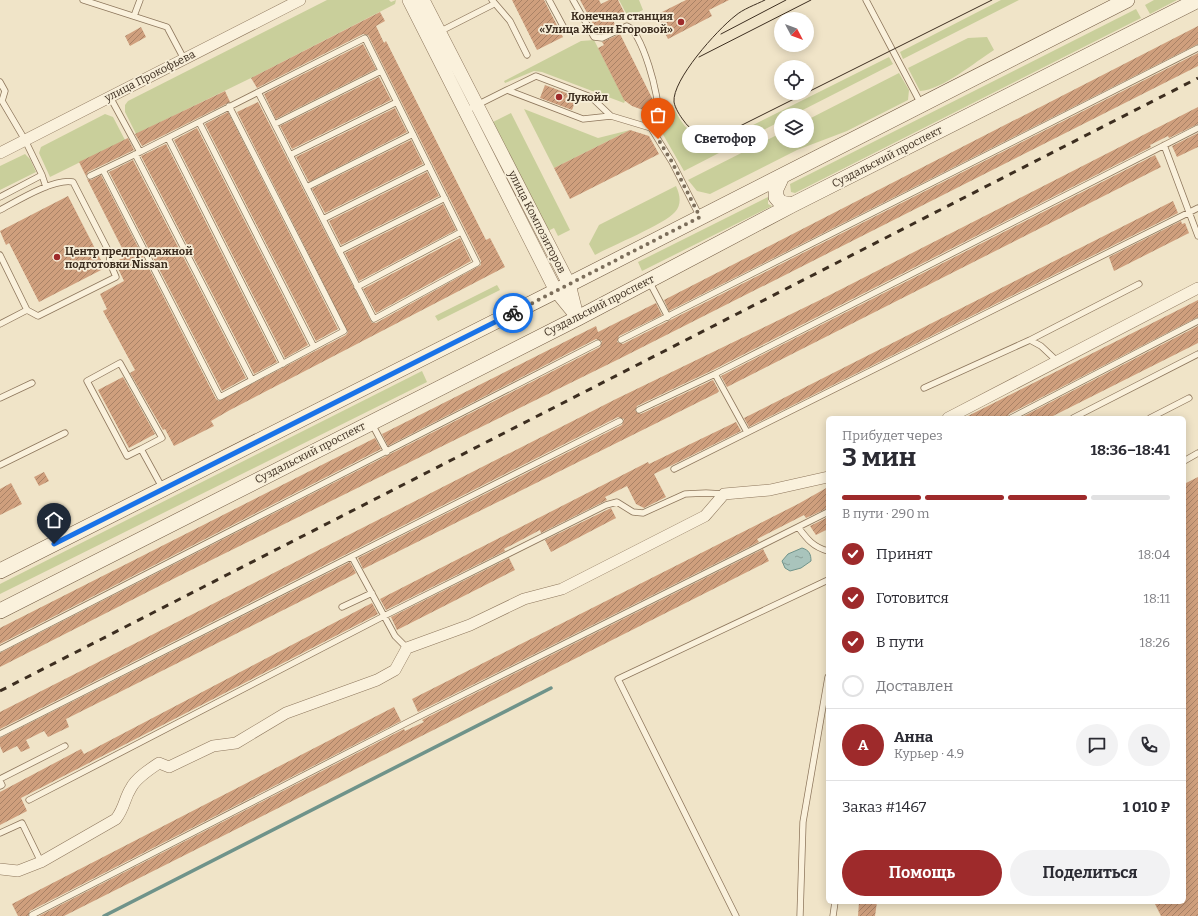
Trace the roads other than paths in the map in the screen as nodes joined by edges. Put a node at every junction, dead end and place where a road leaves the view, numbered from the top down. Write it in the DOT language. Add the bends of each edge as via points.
graph roads {
  1 [pos="83,0"];
  2 [pos="140,0"];
  3 [pos="300,0"];
  4 [pos="409,0"];
  5 [pos="423,0"];
  6 [pos="549,0"];
  7 [pos="574,0"];
  8 [pos="866,0"];
  9 [pos="1127,0"];
  10 [pos="1198,0"];
  11 [pos="493,2"];
  12 [pos="1105,5"];
  13 [pos="134,16"];
  14 [pos="563,26"];
  15 [pos="434,35"];
  16 [pos="1198,48"];
  17 [pos="527,55"];
  18 [pos="184,59"];
  19 [pos="381,71"];
  20 [pos="0,82"];
  21 [pos="507,90"];
  22 [pos="258,92"];
  23 [pos="110,97"];
  24 [pos="1,101"];
  25 [pos="397,102"];
  26 [pos="921,104"];
  27 [pos="477,105"];
  28 [pos="230,106"];
  29 [pos="465,111"];
  30 [pos="611,116"];
  31 [pos="199,122"];
  32 [pos="275,124"];
  33 [pos="652,128"];
  34 [pos="1198,128"];
  35 [pos="413,134"];
  36 [pos="168,138"];
  37 [pos="25,140"];
  38 [pos="1164,146"];
  39 [pos="0,153"];
  40 [pos="137,153"];
  41 [pos="290,155"];
  42 [pos="429,166"];
  43 [pos="103,170"];
  44 [pos="42,175"];
  45 [pos="90,176"];
  46 [pos="782,176"];
  47 [pos="46,187"];
  48 [pos="306,187"];
  49 [pos="0,197"];
  50 [pos="445,198"];
  51 [pos="792,205"];
  52 [pos="1198,208"];
  53 [pos="0,210"];
  54 [pos="1189,212"];
  55 [pos="700,217"];
  56 [pos="323,219"];
  57 [pos="461,232"];
  58 [pos="1198,236"];
  59 [pos="339,251"];
  60 [pos="0,255"];
  61 [pos="649,281"];
  62 [pos="1139,284"];
  63 [pos="357,287"];
  64 [pos="562,288"];
  65 [pos="1198,288"];
  66 [pos="27,310"];
  67 [pos="668,317"];
  68 [pos="578,318"];
  69 [pos="1198,321"];
  70 [pos="0,324"];
  71 [pos="621,340"];
  72 [pos="1030,340"];
  73 [pos="598,343"];
  74 [pos="314,347"];
  75 [pos="1198,354"];
  76 [pos="1057,361"];
  77 [pos="283,364"];
  78 [pos="715,374"];
  79 [pos="252,380"];
  80 [pos="32,383"];
  81 [pos="924,388"];
  82 [pos="0,398"];
  83 [pos="1189,398"];
  84 [pos="639,410"];
  85 [pos="952,416"];
  86 [pos="1014,416"];
  87 [pos="1077,416"];
  88 [pos="1154,416"];
  89 [pos="620,421"];
  90 [pos="371,422"];
  91 [pos="747,432"];
  92 [pos="65,433"];
  93 [pos="141,449"];
  94 [pos="387,452"];
  95 [pos="1198,453"];
  96 [pos="1186,460"];
  97 [pos="0,465"];
  98 [pos="674,469"];
  99 [pos="826,477"];
  100 [pos="163,489"];
  101 [pos="724,494"];
  102 [pos="826,513"];
  103 [pos="798,527"];
  104 [pos="826,550"];
  105 [pos="352,557"];
  106 [pos="0,571"];
  107 [pos="826,581"];
  108 [pos="372,593"];
  109 [pos="342,607"];
  110 [pos="0,611"];
  111 [pos="384,616"];
  112 [pos="407,648"];
  113 [pos="0,649"];
  114 [pos="826,689"];
  115 [pos="0,734"];
  116 [pos="65,746"];
  117 [pos="0,780"];
  118 [pos="0,786"];
  119 [pos="29,800"];
  120 [pos="0,833"];
  121 [pos="42,862"];
  122 [pos="0,869"];
  123 [pos="835,904"];
  124 [pos="32,915"];
  125 [pos="736,916"];
  126 [pos="800,916"];
  127 [pos="833,916"];
  1 -- 13 [label="lane"];
  2 -- 13 [label="lane"];
  3 -- 18 [label="street, улица Прокофьева"];
  4 -- 15 [label="street, улица Композиторов"];
  5 -- 15 [label="street, улица Композиторов"];
  6 -- 14 [label="lane"];
  7 -- 33 [label="lane" via="594,37 602,38 627,26 633,30 651,67 658,114"];
  8 -- 26 [label="lane"];
  9 -- 12 [label="main road"];
  10 -- 51 [label="main road, Суздальский проспект"];
  11 -- 15 [label="lane"];
  11 -- 17 [label="lane" via="510,21"];
  12 -- 26 [label="main road"];
  13 -- 18 [label="lane" via="166,27"];
  15 -- 27 [label="street, улица Композиторов"];
  15 -- 29 [label="street, улица Композиторов"];
  16 -- 67 [label="lane"];
  18 -- 23 [label="street, улица Прокофьева"];
  19 -- 22 [label="lane" via="365,38"];
  19 -- 25 [label="lane"];
  19 -- 32 [label="lane"];
  20 -- 24 [label="lane" via="5,91"];
  21 -- 27 [label="lane"];
  21 -- 30 [label="lane" via="583,119"];
  21 -- 30 [label="lane" via="536,76 591,97"];
  22 -- 28 [label="lane"];
  22 -- 32 [label="lane"];
  23 -- 37 [label="street, улица Прокофьева"];
  23 -- 40 [label="lane"];
  24 -- 37 [label="lane"];
  25 -- 35 [label="lane"];
  25 -- 41 [label="lane"];
  26 -- 46 [label="main road"];
  27 -- 29 [label="lane"];
  27 -- 64 [label="street, улица Композиторов"];
  28 -- 31 [label="lane"];
  28 -- 74 [label="lane" via="344,332"];
  29 -- 64 [label="street, улица Композиторов"];
  30 -- 33 [label="lane"];
  31 -- 36 [label="lane"];
  31 -- 74 [label="lane"];
  32 -- 41 [label="lane"];
  33 -- 55 [label="lane"];
  34 -- 38 [label="lane"];
  35 -- 42 [label="lane"];
  35 -- 48 [label="lane"];
  36 -- 40 [label="lane"];
  36 -- 77 [label="lane"];
  37 -- 39 [label="street, улица Прокофьева"];
  37 -- 44 [label="lane"];
  38 -- 54 [label="lane"];
  38 -- 78 [label="lane"];
  40 -- 43 [label="lane"];
  40 -- 79 [label="lane"];
  41 -- 48 [label="lane"];
  42 -- 50 [label="lane"];
  42 -- 56 [label="lane"];
  43 -- 45 [label="lane"];
  43 -- 79 [label="lane" via="220,397"];
  44 -- 47 [label="lane"];
  44 -- 49 [label="lane"];
  46 -- 51 [label="main road" via="776,189 776,197 782,203"];
  46 -- 55 [label="main road"];
  47 -- 53 [label="lane"];
  47 -- 66 [label="lane" via="68,181 75,185 109,252 110,263 116,277 38,316"];
  48 -- 56 [label="lane"];
  50 -- 57 [label="lane"];
  50 -- 59 [label="lane"];
  51 -- 61 [label="main road, Суздальский проспект"];
  52 -- 54 [label="lane"];
  54 -- 58 [label="lane"];
  54 -- 91 [label="lane"];
  55 -- 64 [label="main road"];
  56 -- 59 [label="lane"];
  57 -- 63 [label="lane"];
  57 -- 63 [label="lane" via="477,263 374,319"];
  59 -- 63 [label="lane"];
  60 -- 66 [label="lane"];
  61 -- 67 [label="lane"];
  61 -- 68 [label="main road, Суздальский проспект"];
  62 -- 72 [label="lane"];
  64 -- 68 [label="street, улица Композиторов"];
  64 -- 100 [label="main road"];
  65 -- 76 [label="street"];
  66 -- 70 [label="lane"];
  67 -- 71 [label="lane"];
  68 -- 90 [label="main road, Суздальский проспект"];
  69 -- 86 [label="lane"];
  72 -- 76 [label="lane" via="1041,346"];
  72 -- 81 [label="lane"];
  73 -- 94 [label="lane"];
  74 -- 77 [label="lane"];
  75 -- 87 [label="lane"];
  76 -- 85 [label="street"];
  77 -- 79 [label="lane"];
  78 -- 84 [label="lane"];
  78 -- 91 [label="lane"];
  80 -- 82 [label="lane"];
  83 -- 88 [label="lane"];
  89 -- 105 [label="lane"];
  90 -- 94 [label="lane"];
  90 -- 110 [label="main road, Суздальский проспект"];
  91 -- 98 [label="lane"];
  92 -- 97 [label="lane"];
  93 -- 93 [label="lane" via="162,438 120,363 87,381 127,456"];
  93 -- 100 [label="lane"];
  94 -- 113 [label="lane"];
  95 -- 96 [label="lane"];
  99 -- 101 [label="street" via="770,490"];
  100 -- 106 [label="main road"];
  101 -- 111 [label="lane" via="685,494 643,513 633,512 617,502 606,505"];
  101 -- 112 [label="street" via="705,516 562,589 524,599 470,625"];
  102 -- 103 [label="lane"];
  103 -- 104 [label="lane" via="811,543"];
  103 -- 124 [label="lane" via="410,721"];
  105 -- 108 [label="lane"];
  105 -- 115 [label="lane"];
  107 -- 125 [label="lane" via="618,679"];
  108 -- 109 [label="lane"];
  108 -- 111 [label="lane"];
  111 -- 112 [label="lane" via="395,636"];
  111 -- 119 [label="lane"];
  112 -- 121 [label="street" via="395,670 377,680 286,713 236,743 212,746 169,766 159,763 130,788 124,808 116,819"];
  114 -- 126 [label="lane" via="803,822"];
  116 -- 117 [label="lane"];
  117 -- 118 [label="lane"];
  120 -- 121 [label="lane" via="22,823"];
  121 -- 122 [label="street" via="18,871"];
  123 -- 127 [label="lane"];
}
